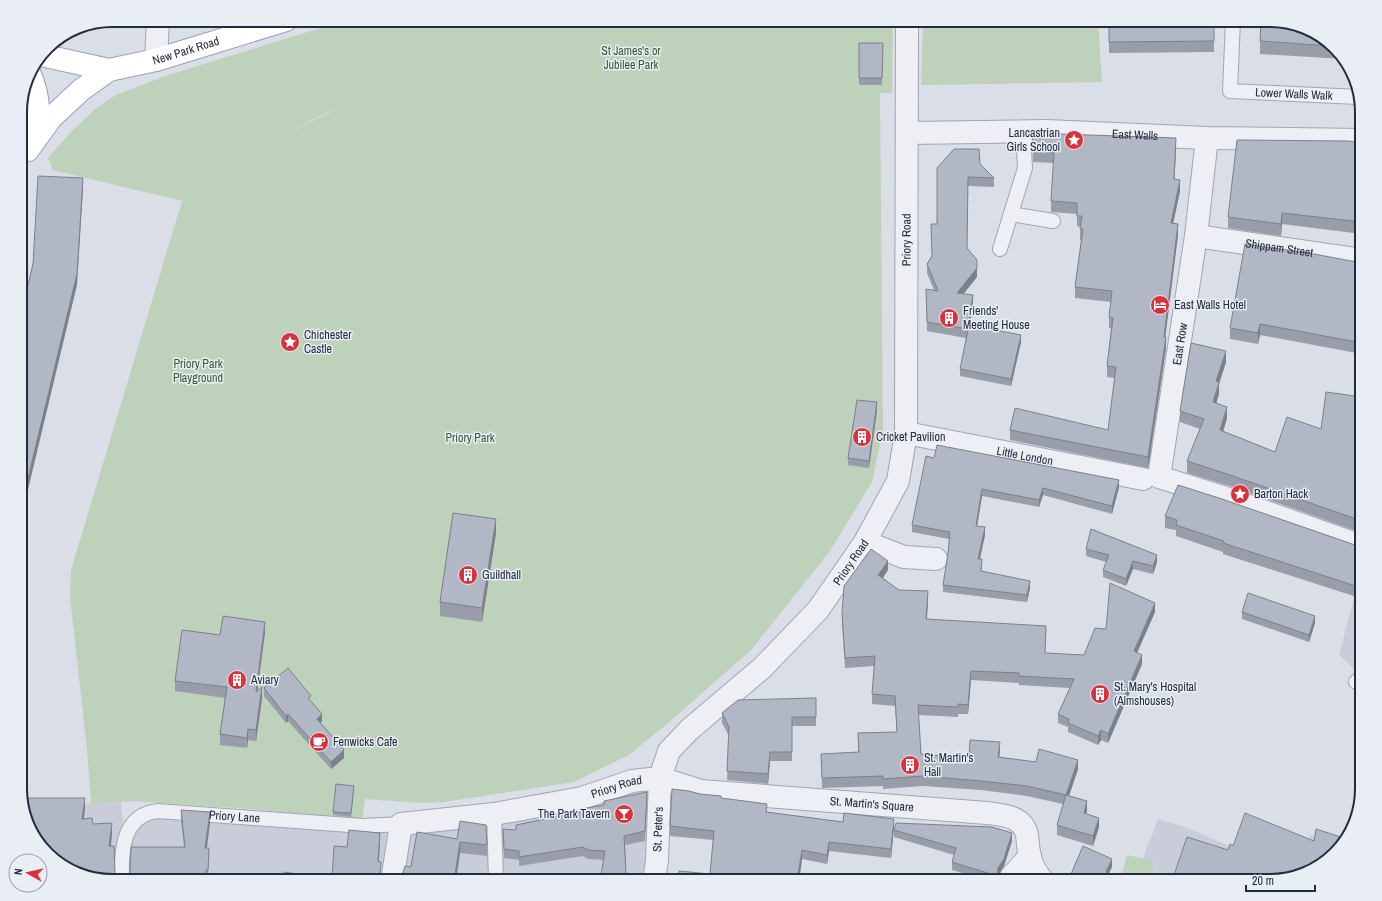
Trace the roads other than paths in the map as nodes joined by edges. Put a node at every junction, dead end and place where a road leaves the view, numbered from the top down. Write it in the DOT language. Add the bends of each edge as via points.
graph roads {
  1 [pos="158,27"];
  2 [pos="263,27"];
  3 [pos="907,27"];
  4 [pos="1233,27"];
  5 [pos="49,56"];
  6 [pos="156,60"];
  7 [pos="109,70"];
  8 [pos="32,81"];
  9 [pos="1353,97"];
  10 [pos="1023,131"];
  11 [pos="907,133"];
  12 [pos="1207,138"];
  13 [pos="1355,140"];
  14 [pos="27,150"];
  15 [pos="27,152"];
  16 [pos="1011,214"];
  17 [pos="1053,221"];
  18 [pos="1196,236"];
  19 [pos="1000,249"];
  20 [pos="1355,259"];
  21 [pos="906,434"];
  22 [pos="1151,478"];
  23 [pos="865,542"];
  24 [pos="1355,544"];
  25 [pos="936,559"];
  26 [pos="660,778"];
  27 [pos="494,814"];
  28 [pos="401,824"];
  29 [pos="1030,856"];
  30 [pos="122,874"];
  31 [pos="393,874"];
  32 [pos="496,874"];
  33 [pos="655,874"];
  34 [pos="1014,874"];
  35 [pos="1038,874"];
  1 -- 6 [label="street"];
  2 -- 6 [label="main road, New Park Road"];
  3 -- 11 [label="street, Priory Road"];
  4 -- 9 [label="lane, Lower Walls Walk" via="1230,91"];
  5 -- 7 [label="main road, New Park Road"];
  6 -- 7 [label="main road, New Park Road"];
  7 -- 15 [label="main road, New Park Road" via="81,90 51,118"];
  8 -- 14 [label="main road" via="36,90 38,116 35,134"];
  10 -- 11 [label="street, East Walls"];
  10 -- 12 [label="street, East Walls"];
  10 -- 16 [label="lane" via="1025,168"];
  11 -- 21 [label="street, Priory Road"];
  12 -- 13 [label="street, East Walls"];
  12 -- 18 [label="street, East Row"];
  16 -- 17 [label="lane"];
  16 -- 19 [label="lane"];
  18 -- 20 [label="street, Shippam Street"];
  18 -- 22 [label="street, East Row"];
  21 -- 22 [label="street, Little London"];
  21 -- 23 [label="street, Priory Road" via="898,480"];
  22 -- 24 [label="street, Little London" via="1226,498"];
  23 -- 25 [label="street" via="904,557"];
  23 -- 26 [label="street, Priory Road" via="818,610 762,668 689,730 669,751"];
  26 -- 27 [label="street, Priory Road" via="632,780 582,798"];
  26 -- 29 [label="street, St. Martin's Square" via="701,791 1008,816 1024,827"];
  26 -- 33 [label="street, St. Peter's"];
  27 -- 28 [label="street, Priory Road"];
  27 -- 32 [label="lane"];
  28 -- 30 [label="lane, Priory Lane" via="363,826 150,812 130,827 125,838"];
  28 -- 31 [label="street"];
  29 -- 34 [label="street"];
  29 -- 35 [label="street, St. Martin's Square"];
}
